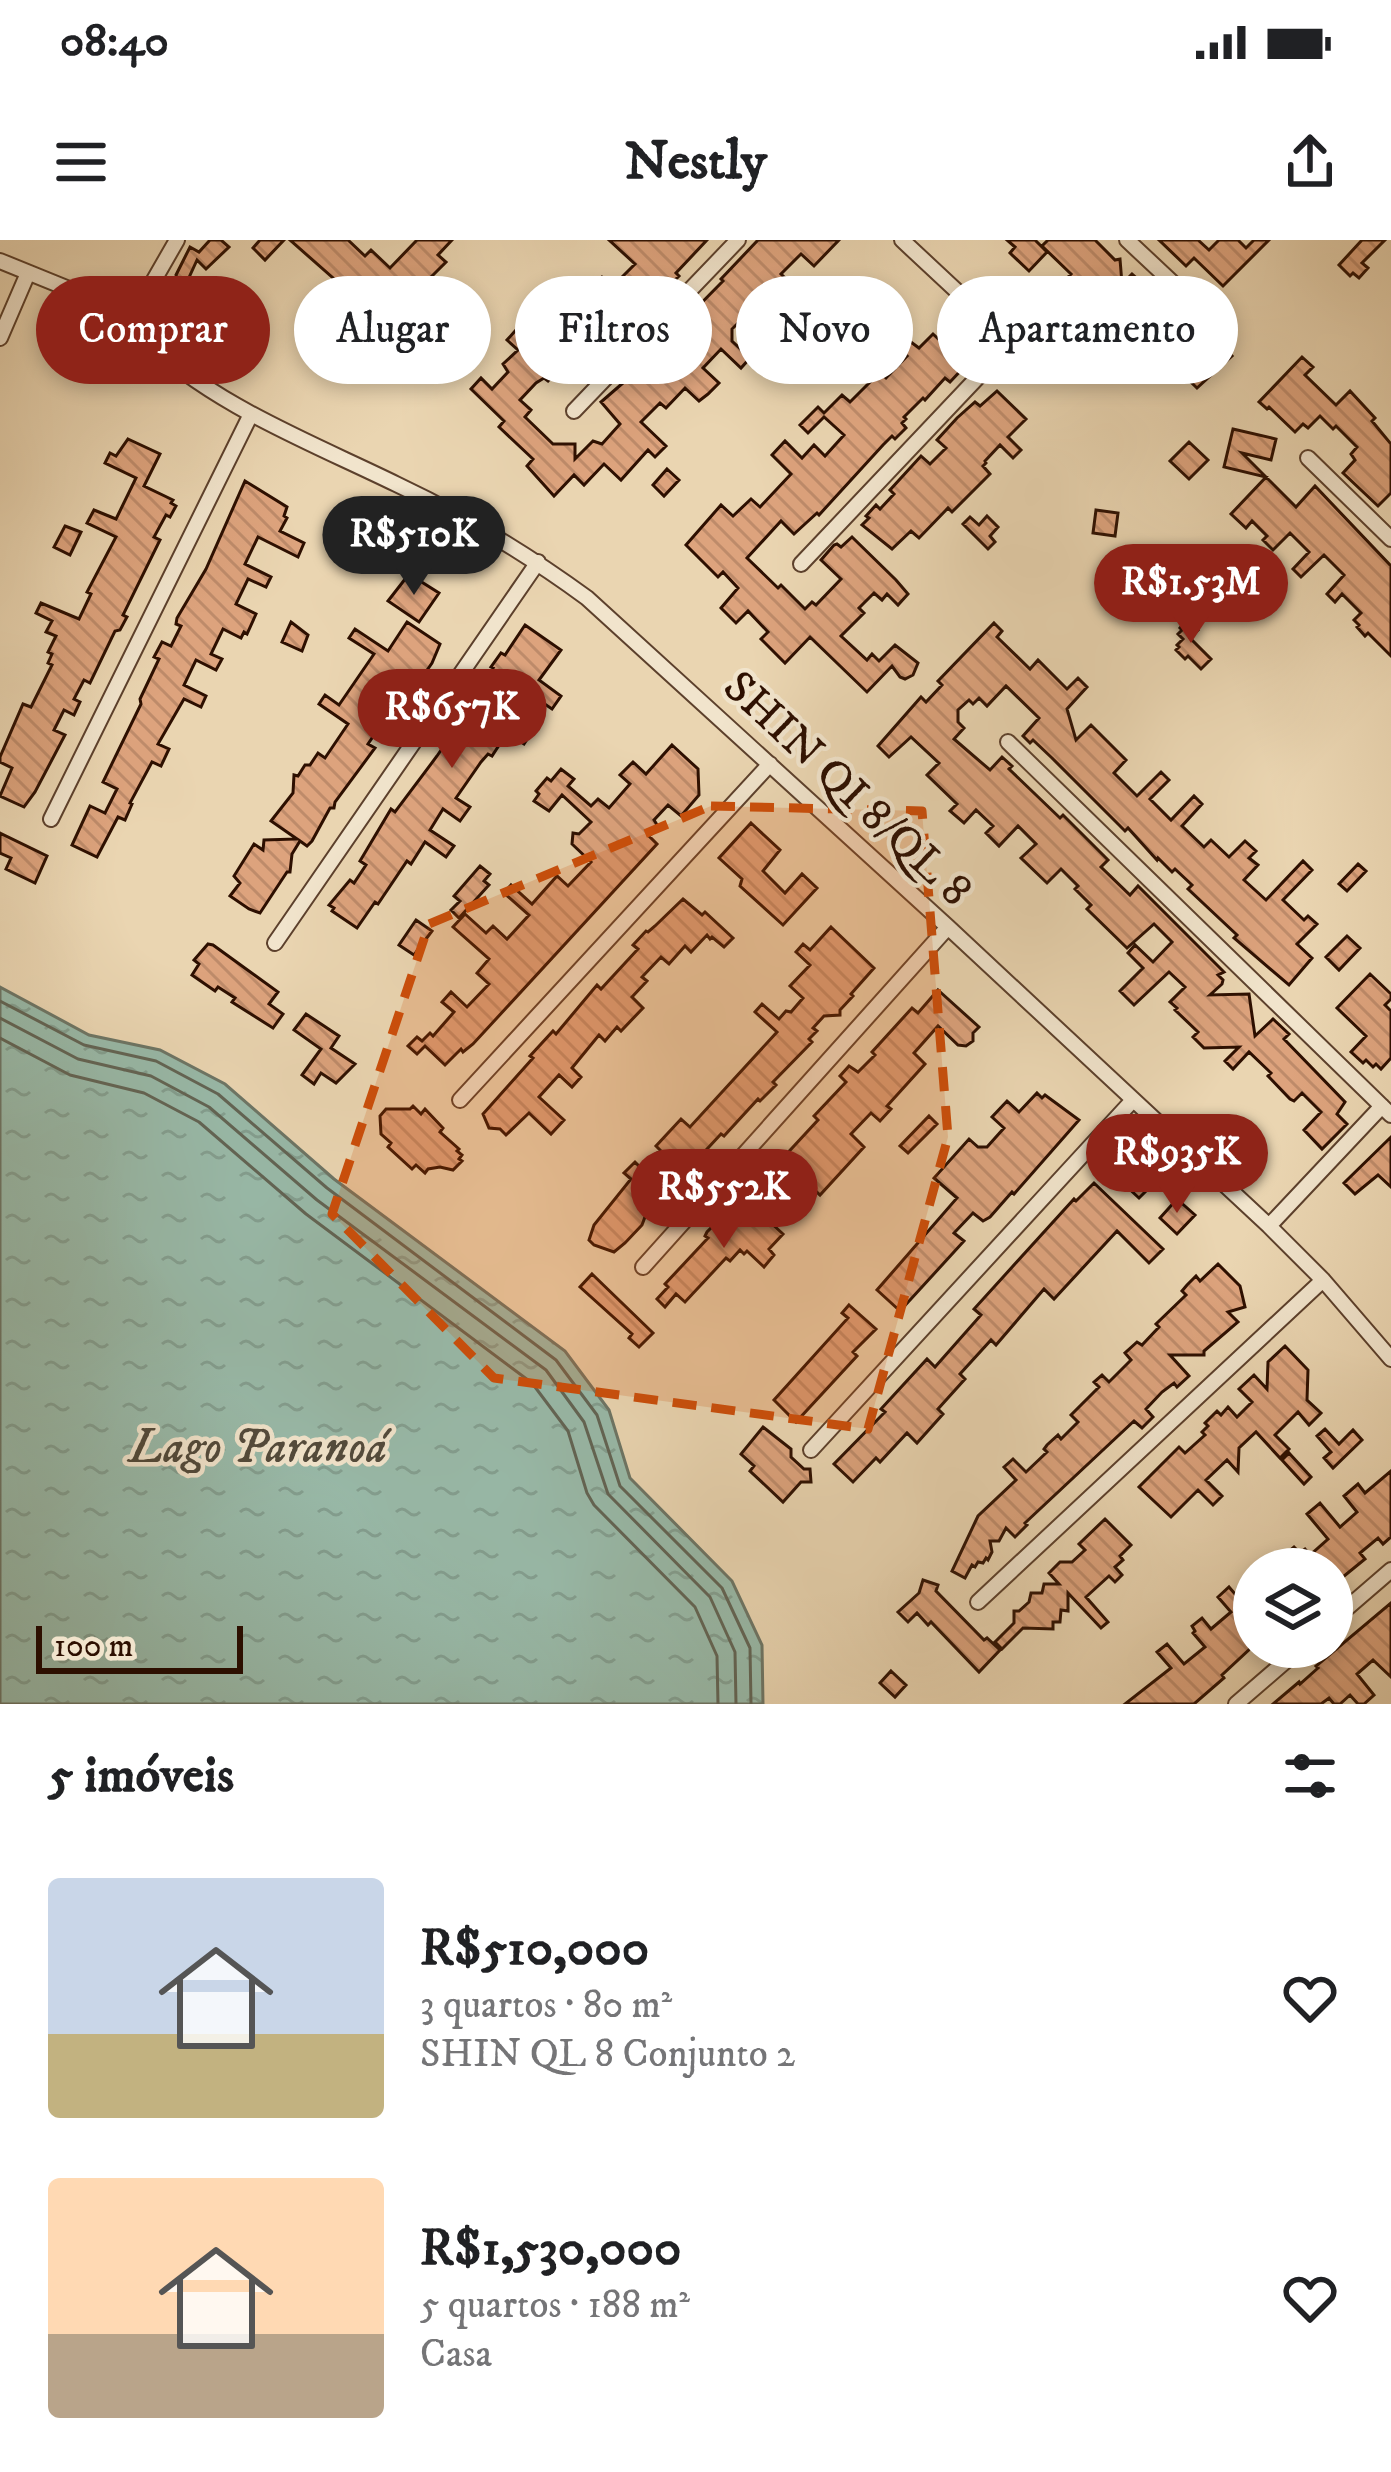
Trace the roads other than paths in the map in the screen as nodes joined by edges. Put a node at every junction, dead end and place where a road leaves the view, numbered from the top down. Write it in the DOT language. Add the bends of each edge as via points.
graph roads {
  1 [pos="177,240"];
  2 [pos="738,240"];
  3 [pos="902,240"];
  4 [pos="1127,240"];
  5 [pos="0,261"];
  6 [pos="163,267"];
  7 [pos="28,273"];
  8 [pos="36,276"];
  9 [pos="158,276"];
  10 [pos="163,276"];
  11 [pos="1166,276"];
  12 [pos="0,338"];
  13 [pos="204,384"];
  14 [pos="574,411"];
  15 [pos="251,414"];
  16 [pos="1308,458"];
  17 [pos="1391,539"];
  18 [pos="538,562"];
  19 [pos="801,564"];
  20 [pos="1008,742"];
  21 [pos="770,764"];
  22 [pos="51,819"];
  23 [pos="948,927"];
  24 [pos="275,943"];
  25 [pos="460,1100"];
  26 [pos="1133,1100"];
  27 [pos="1387,1111"];
  28 [pos="1268,1226"];
  29 [pos="643,1267"];
  30 [pos="1323,1280"];
  31 [pos="1391,1359"];
  32 [pos="811,1450"];
  33 [pos="1391,1570"];
  34 [pos="978,1602"];
  35 [pos="1353,1603"];
  36 [pos="1278,1668"];
  37 [pos="1236,1704"];
  1 -- 6 [label="street"];
  2 -- 14 [label="street"];
  3 -- 19 [label="street" via="991,323 1000,342 996,358"];
  4 -- 11 [label="street"];
  5 -- 7 [label="street"];
  6 -- 9 [label="street"];
  6 -- 10 [label="street"];
  7 -- 8 [label="street"];
  7 -- 12 [label="street"];
  13 -- 15 [label="street, SHIN QI 8/QL 8"];
  15 -- 18 [label="street, SHIN QI 8/QL 8"];
  15 -- 22 [label="street"];
  16 -- 17 [label="street"];
  18 -- 21 [label="street, SHIN QI 8/QL 8"];
  18 -- 24 [label="street"];
  20 -- 27 [label="street"];
  21 -- 23 [label="street, SHIN QI 8/QL 8"];
  21 -- 25 [label="street"];
  23 -- 26 [label="street, SHIN QI 8/QL 8"];
  23 -- 29 [label="street"];
  26 -- 28 [label="street, SHIN QI 8/QL 8"];
  26 -- 32 [label="street"];
  27 -- 28 [label="street"];
  28 -- 30 [label="street, SHIN QI 8/QL 8"];
  30 -- 31 [label="street, SHIN QI 8/QL 8"];
  30 -- 34 [label="street"];
  33 -- 35 [label="street"];
  36 -- 37 [label="street"];
}
